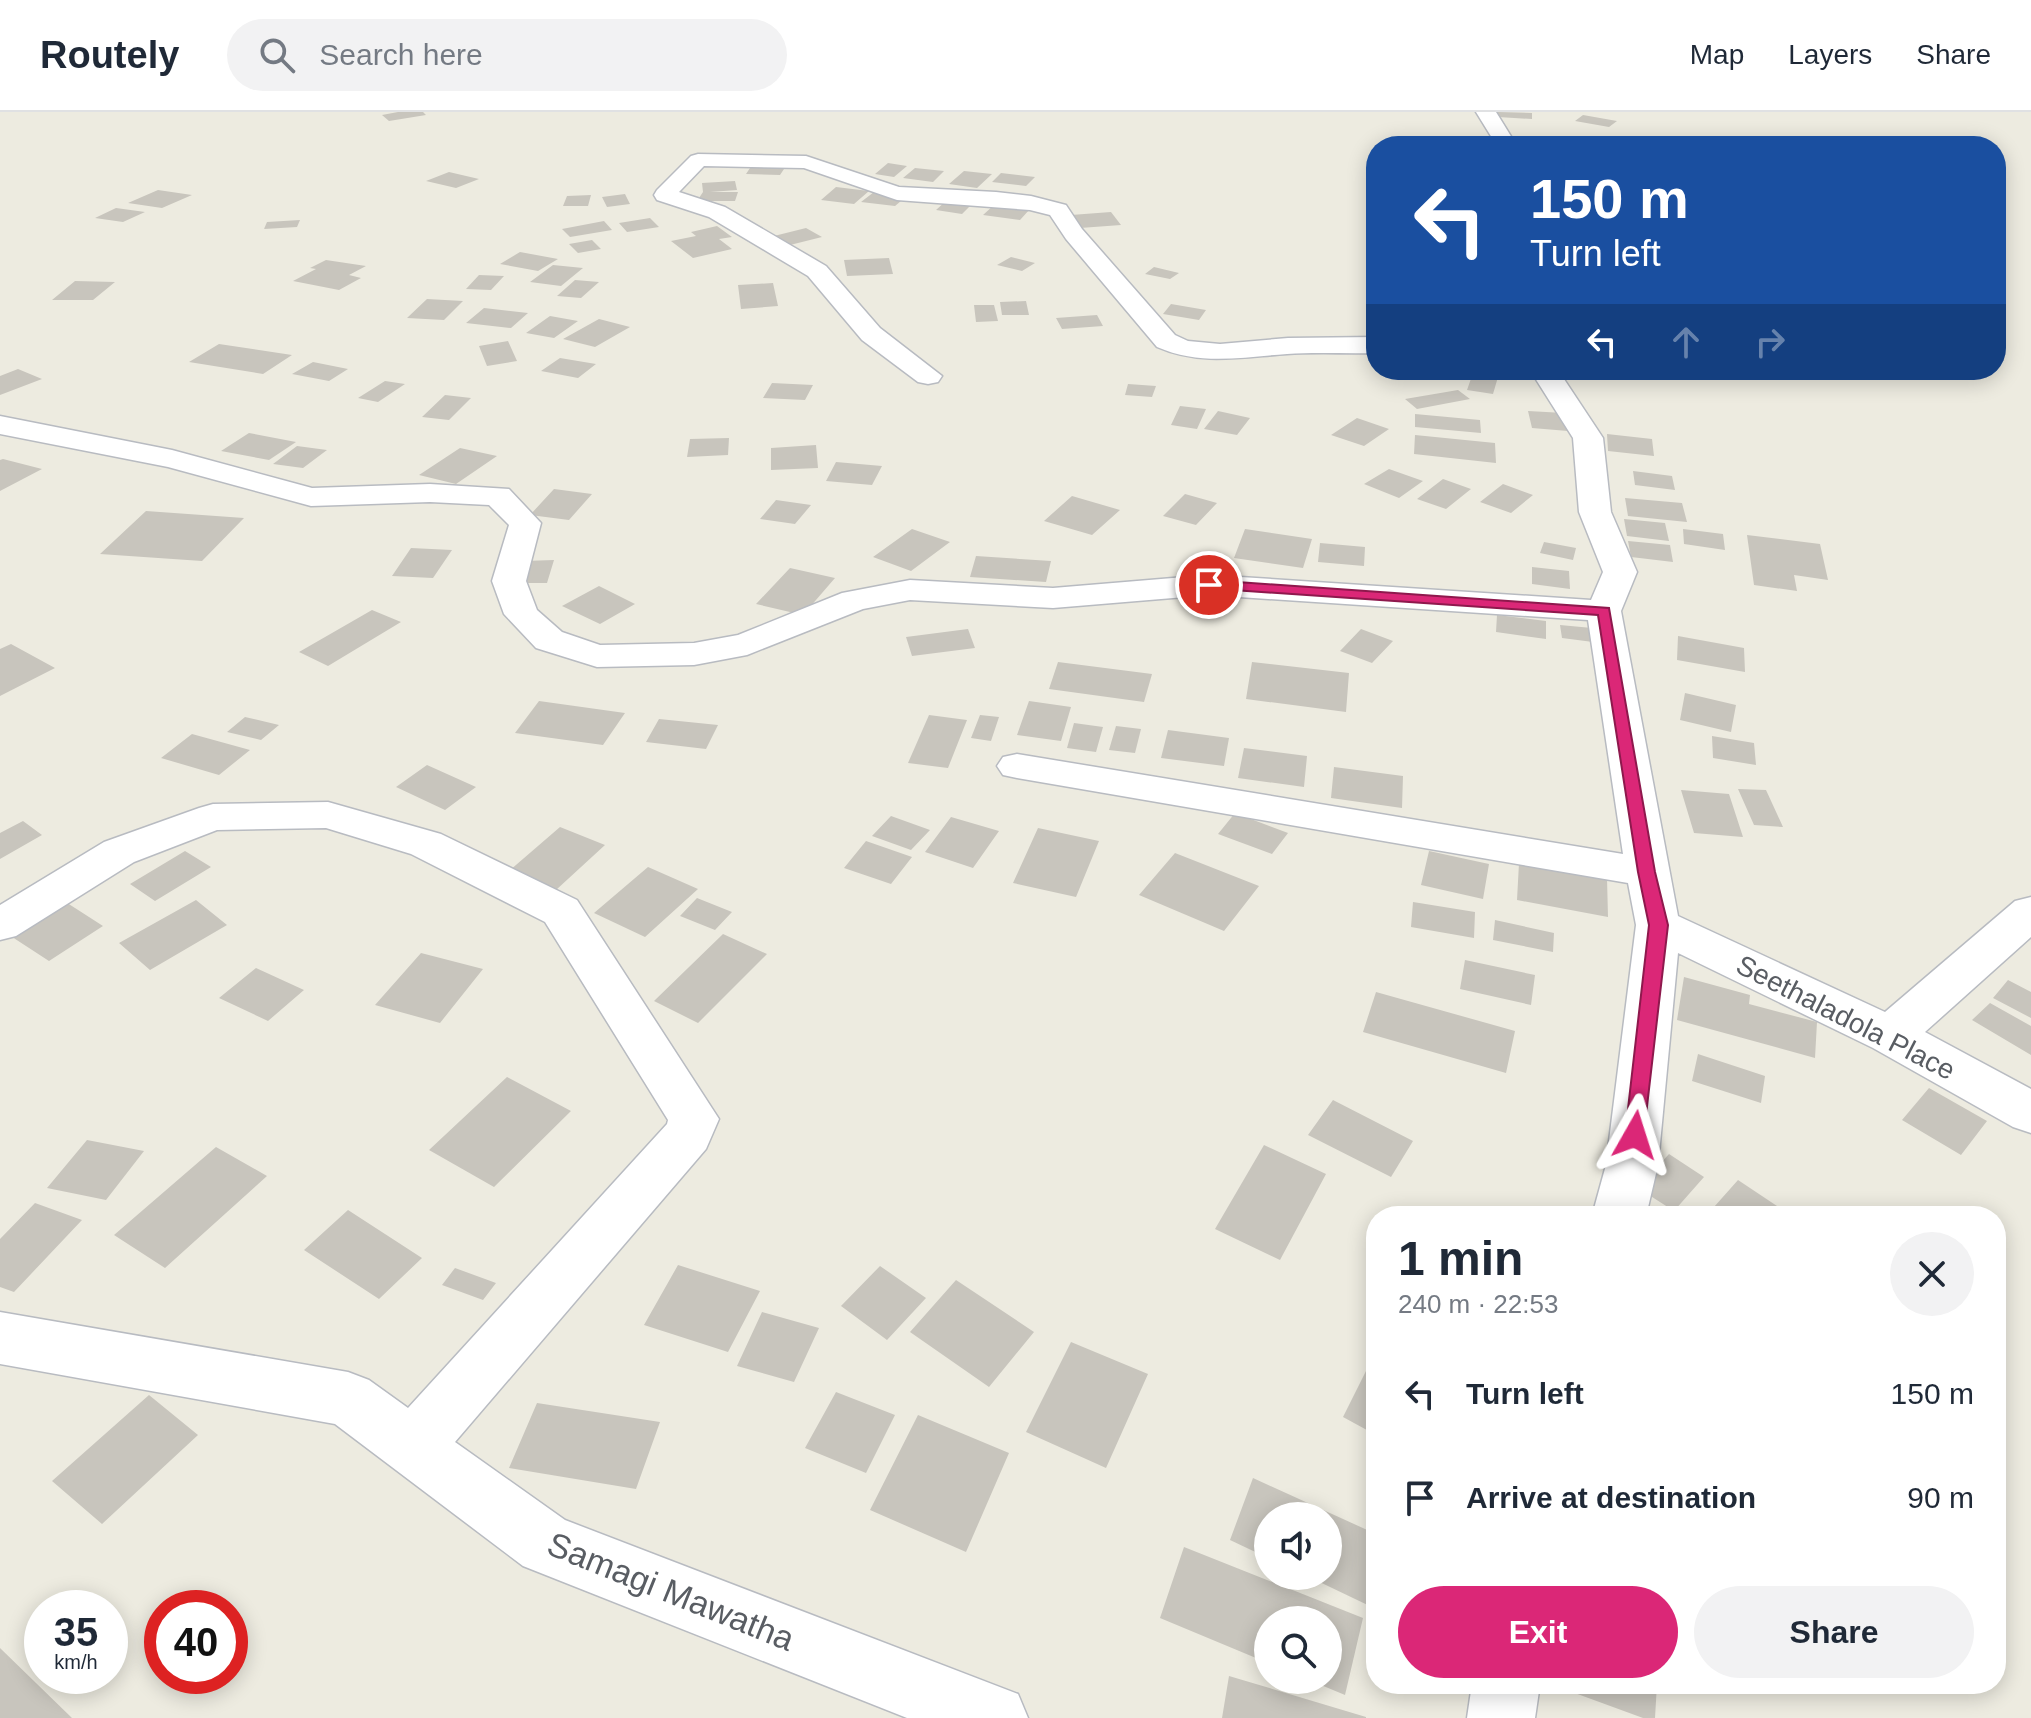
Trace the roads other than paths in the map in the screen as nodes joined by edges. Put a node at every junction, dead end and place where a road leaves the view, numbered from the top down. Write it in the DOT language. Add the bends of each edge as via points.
graph roads {
  1 [pos="1486,112"];
  2 [pos="1501,136"];
  3 [pos="1366,345"];
  4 [pos="928,376"];
  5 [pos="1550,380"];
  6 [pos="0,425"];
  7 [pos="1604,611"];
  8 [pos="1017,766"];
  9 [pos="1647,872"];
  10 [pos="2031,912"];
  11 [pos="0,925"];
  12 [pos="1658,925"];
  13 [pos="1890,1035"];
  14 [pos="2031,1113"];
  15 [pos="1622,1206"];
  16 [pos="0,1338"];
  17 [pos="412,1447"];
  18 [pos="1505,1694"];
  19 [pos="994,1718"];
  20 [pos="1501,1718"];
  1 -- 2 [label="street"];
  3 -- 4 [label="street" via="1276,346 1227,353 1181,350 1166,341 1058,210 1031,203 897,193 806,162 770,159 698,160 665,195 717,212 817,271 871,334"];
  5 -- 7 [label="street" via="1588,438 1595,512 1620,572"];
  6 -- 7 [label="street" via="172,459 311,497 498,496 525,523 509,581 521,614 549,640 597,656 694,654 747,644 854,600 910,590 1053,598 1209,585"];
  7 -- 9 [label="street"];
  8 -- 9 [label="street"];
  9 -- 12 [label="street"];
  10 -- 13 [label="street"];
  11 -- 17 [label="street" via="119,852 213,817 328,815 426,844 561,911 694,1119 688,1135"];
  12 -- 13 [label="street, Seethaladola Place"];
  12 -- 15 [label="street" via="1632,1165"];
  13 -- 14 [label="street, Seethaladola Place"];
  16 -- 17 [label="street, Samagi Mawatha" via="348,1399"];
  17 -- 19 [label="street, Samagi Mawatha" via="545,1544"];
  18 -- 20 [label="street"];
}
